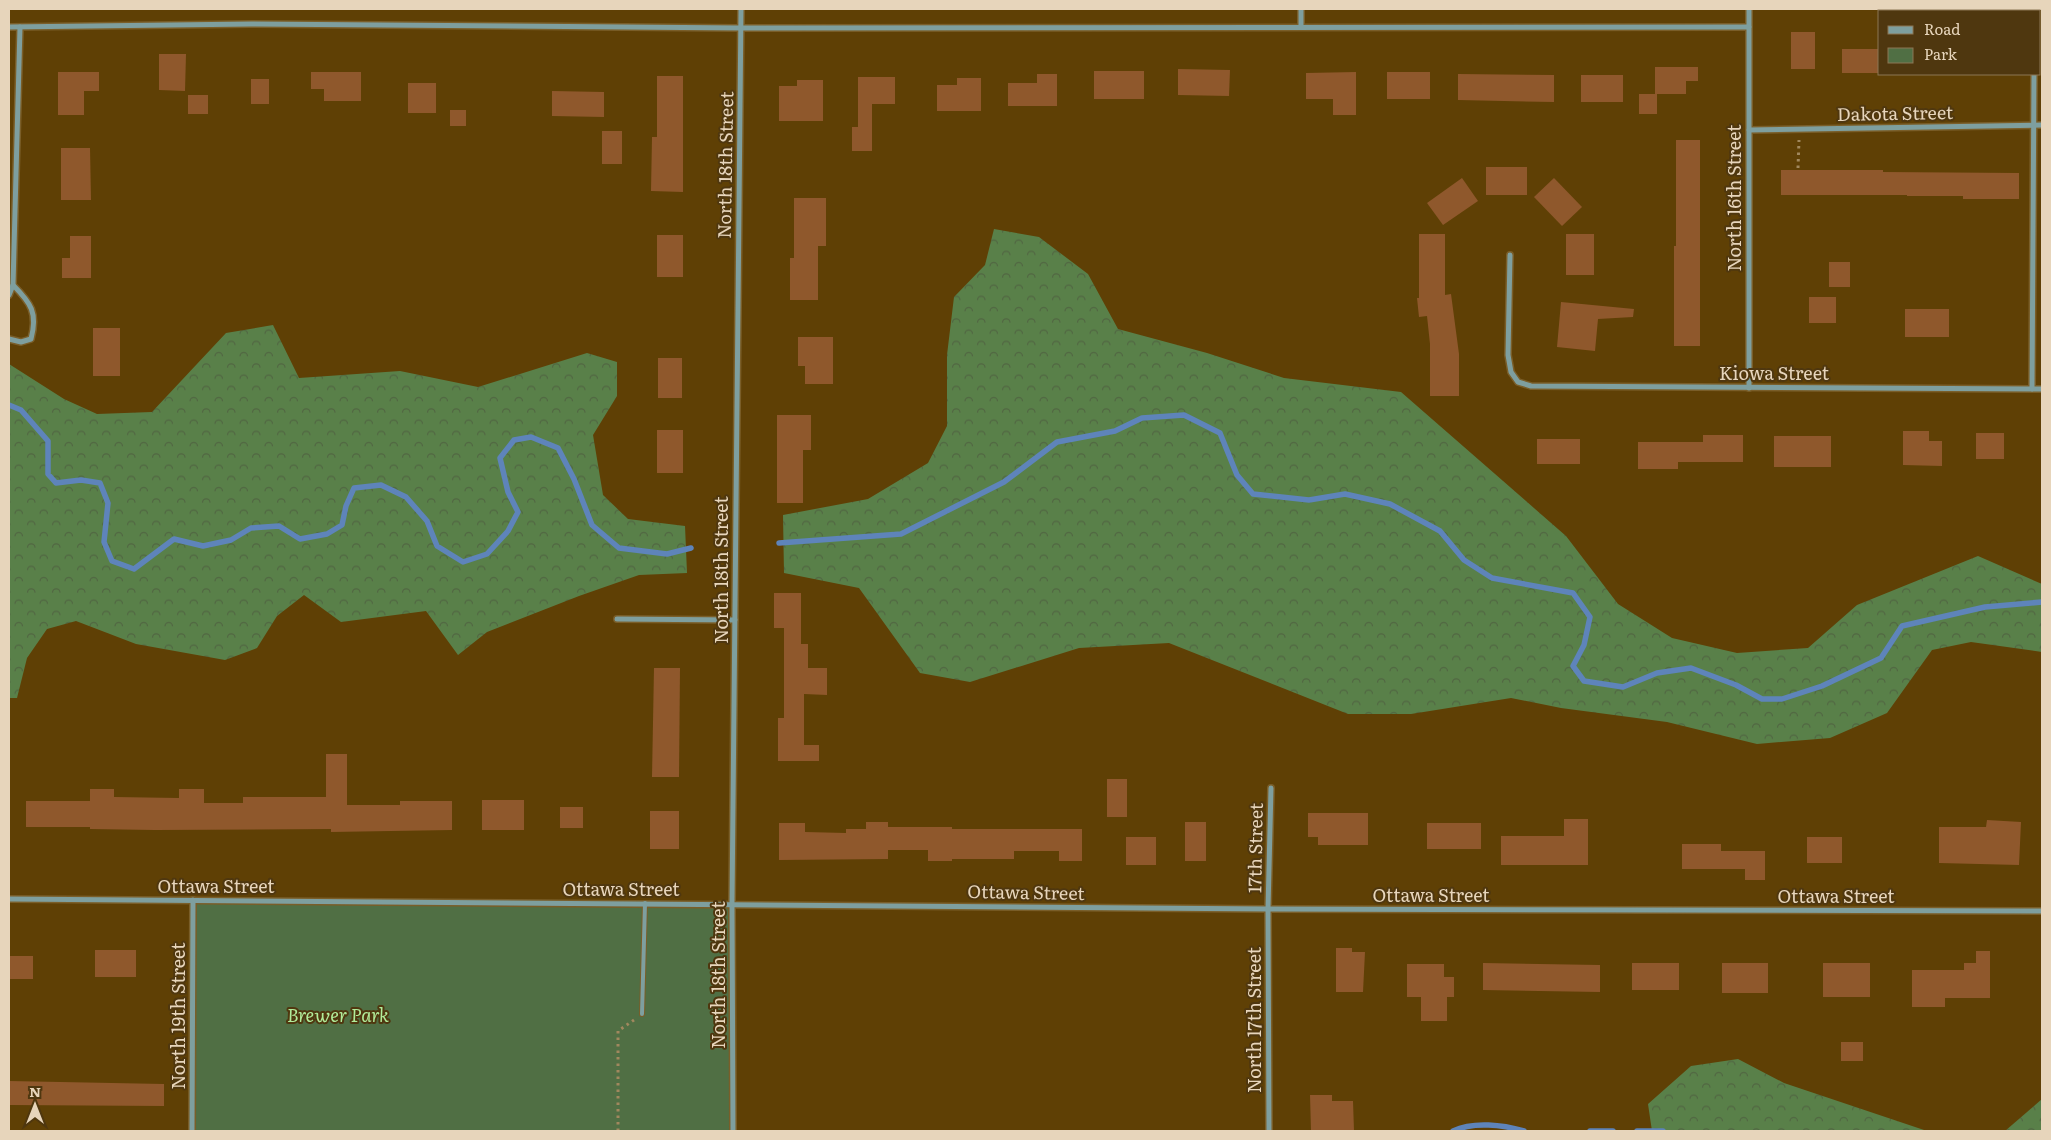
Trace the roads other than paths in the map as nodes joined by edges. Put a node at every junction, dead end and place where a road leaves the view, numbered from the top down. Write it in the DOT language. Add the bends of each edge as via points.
graph roads {
  1 [pos="741,9"];
  2 [pos="1301,9"];
  3 [pos="1749,9"];
  4 [pos="9,27"];
  5 [pos="20,27"];
  6 [pos="1301,27"];
  7 [pos="1749,27"];
  8 [pos="741,28"];
  9 [pos="2034,75"];
  10 [pos="2032,125"];
  11 [pos="2042,125"];
  12 [pos="1749,130"];
  13 [pos="1510,255"];
  14 [pos="13,286"];
  15 [pos="9,295"];
  16 [pos="9,338"];
  17 [pos="1749,388"];
  18 [pos="2032,389"];
  19 [pos="2042,389"];
  20 [pos="617,619"];
  21 [pos="735,620"];
  22 [pos="1271,788"];
  23 [pos="9,899"];
  24 [pos="193,900"];
  25 [pos="645,904"];
  26 [pos="732,904"];
  27 [pos="1268,909"];
  28 [pos="2042,911"];
  29 [pos="642,1014"];
  30 [pos="192,1131"];
  31 [pos="733,1131"];
  32 [pos="1270,1131"];
  1 -- 8 [label="street, North 18th Street"];
  2 -- 6 [label="street"];
  3 -- 7 [label="street, North 16th Street"];
  4 -- 5 [label="street"];
  5 -- 8 [label="street" via="251,24"];
  5 -- 14 [label="street"];
  6 -- 7 [label="street"];
  6 -- 8 [label="street"];
  7 -- 12 [label="street, North 16th Street"];
  8 -- 21 [label="street, North 18th Street"];
  9 -- 10 [label="street"];
  10 -- 11 [label="street, Dakota Street"];
  10 -- 12 [label="street, Dakota Street"];
  10 -- 18 [label="street"];
  12 -- 17 [label="street, North 16th Street"];
  13 -- 17 [label="street, Kiowa Street" via="1508,355 1511,372 1518,382 1531,386"];
  14 -- 15 [label="street"];
  14 -- 16 [label="street" via="28,301 34,315 34,329 32,339 21,342"];
  17 -- 18 [label="street, Kiowa Street"];
  18 -- 19 [label="street, Kiowa Street"];
  20 -- 21 [label="street"];
  21 -- 26 [label="street, North 18th Street"];
  22 -- 27 [label="street, 17th Street"];
  23 -- 24 [label="street, Ottawa Street"];
  24 -- 25 [label="street, Ottawa Street"];
  24 -- 30 [label="street, North 19th Street"];
  25 -- 26 [label="street, Ottawa Street"];
  25 -- 29 [label="lane"];
  26 -- 27 [label="street, Ottawa Street"];
  26 -- 31 [label="street, North 18th Street"];
  27 -- 28 [label="street, Ottawa Street"];
  27 -- 32 [label="street, North 17th Street"];
}
